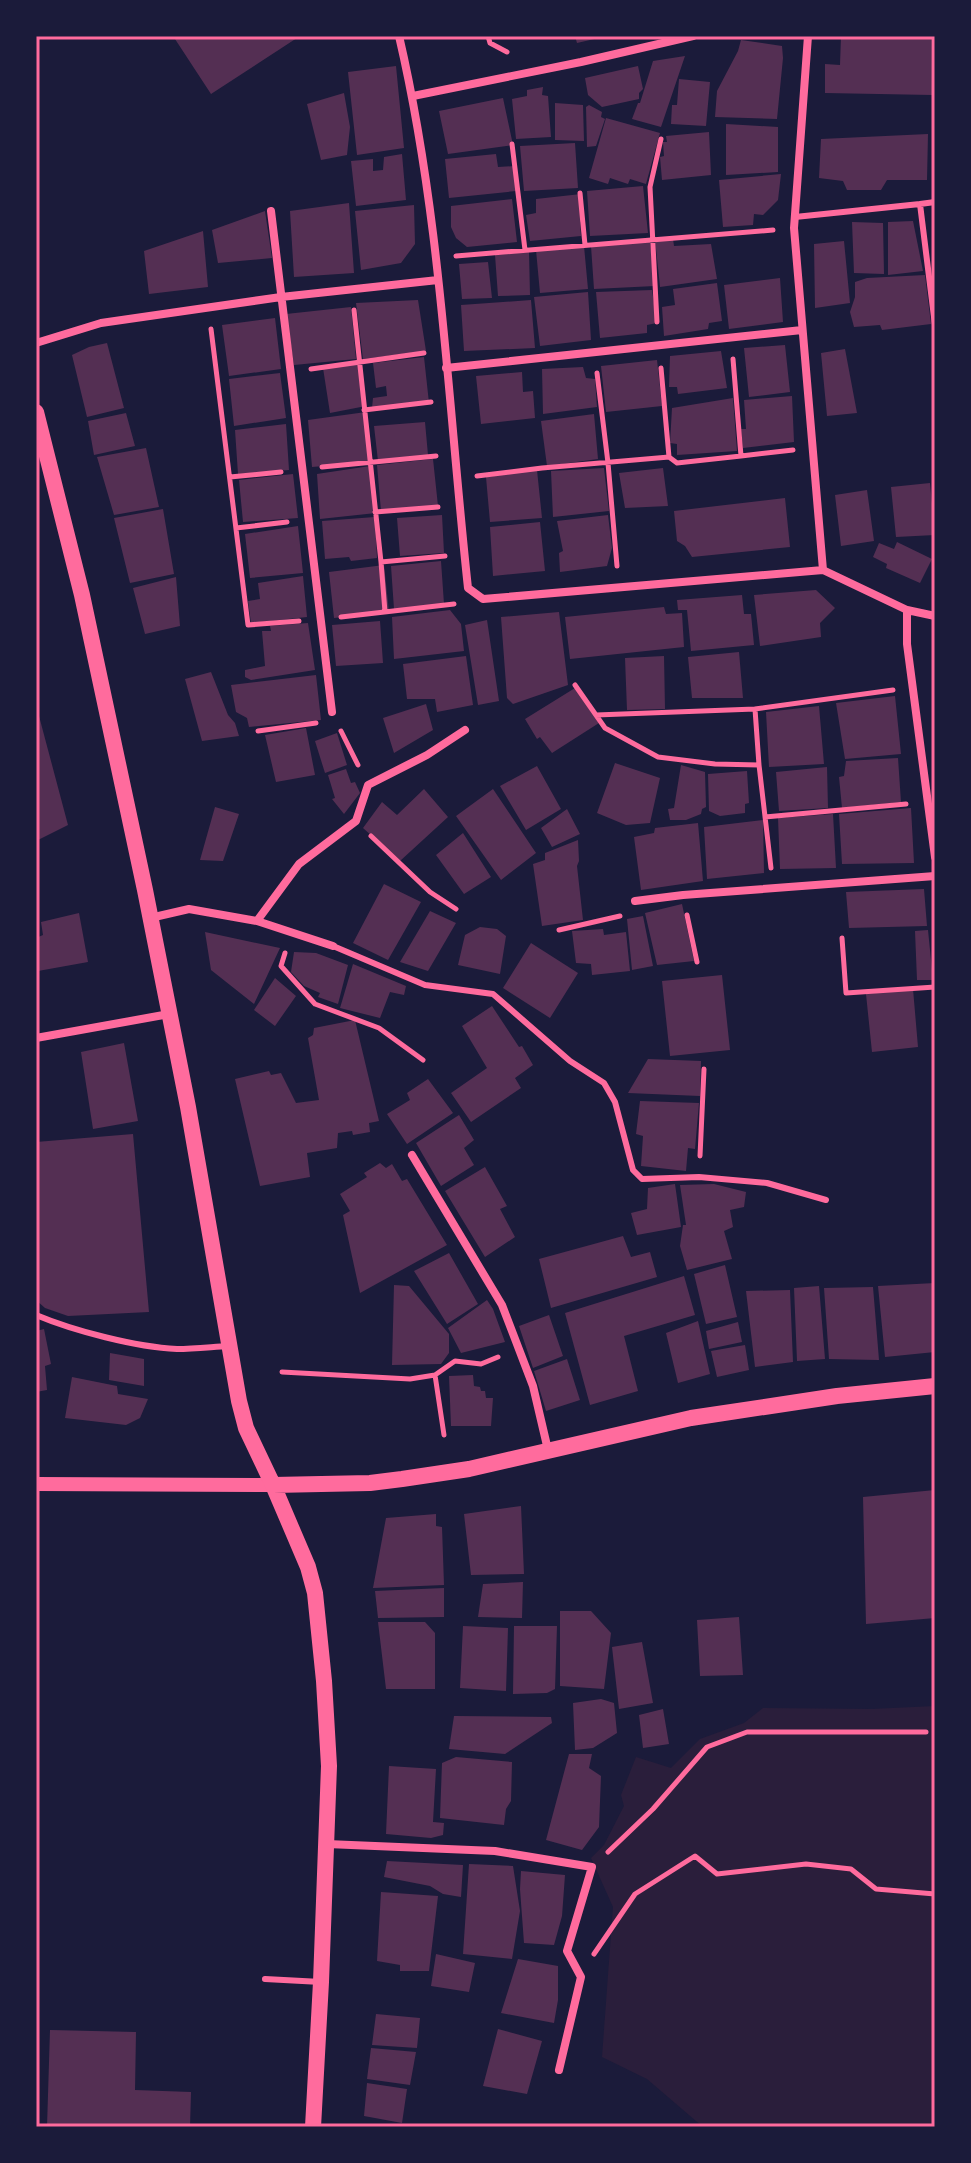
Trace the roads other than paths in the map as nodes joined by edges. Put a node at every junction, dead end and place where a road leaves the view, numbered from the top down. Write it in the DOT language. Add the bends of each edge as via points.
graph roads {
  1 [pos="399,36"];
  2 [pos="693,36"];
  3 [pos="808,36"];
  4 [pos="413,96"];
  5 [pos="935,202"];
  6 [pos="920,204"];
  7 [pos="271,211"];
  8 [pos="795,217"];
  9 [pos="438,280"];
  10 [pos="281,297"];
  11 [pos="935,325"];
  12 [pos="802,330"];
  13 [pos="36,343"];
  14 [pos="446,368"];
  15 [pos="36,412"];
  16 [pos="823,570"];
  17 [pos="907,610"];
  18 [pos="935,616"];
  19 [pos="334,716"];
  20 [pos="465,730"];
  21 [pos="935,857"];
  22 [pos="935,876"];
  23 [pos="635,901"];
  24 [pos="150,918"];
  25 [pos="257,921"];
  26 [pos="333,946"];
  27 [pos="169,1014"];
  28 [pos="36,1038"];
  29 [pos="412,1155"];
  30 [pos="826,1200"];
  31 [pos="36,1315"];
  32 [pos="230,1346"];
  33 [pos="935,1386"];
  34 [pos="548,1450"];
  35 [pos="36,1484"];
  36 [pos="273,1485"];
  37 [pos="327,1844"];
  38 [pos="265,1979"];
  39 [pos="321,1982"];
  40 [pos="559,2070"];
  41 [pos="313,2127"];
  1 -- 4 [label="street"];
  2 -- 4 [label="street"];
  3 -- 8 [label="street"];
  4 -- 9 [label="street"];
  5 -- 6 [label="lane"];
  6 -- 8 [label="lane"];
  6 -- 11 [label="lane"];
  7 -- 10 [label="street"];
  8 -- 12 [label="street"];
  9 -- 10 [label="street"];
  9 -- 14 [label="street"];
  10 -- 13 [label="street" via="101,323"];
  10 -- 19 [label="street"];
  12 -- 14 [label="street"];
  12 -- 16 [label="street"];
  14 -- 16 [label="street" via="468,588 483,599"];
  15 -- 24 [label="main road" via="82,595"];
  16 -- 17 [label="street"];
  17 -- 18 [label="street"];
  17 -- 21 [label="street"];
  20 -- 25 [label="street" via="368,785 356,821 299,864"];
  22 -- 23 [label="street"];
  24 -- 25 [label="street" via="189,909"];
  24 -- 27 [label="main road"];
  25 -- 26 [label="street"];
  26 -- 30 [label="lane" via="425,985 493,994 570,1061 604,1083 615,1102 633,1170 642,1179 767,1183"];
  27 -- 28 [label="street"];
  27 -- 32 [label="main road"];
  29 -- 34 [label="street" via="502,1305 533,1386"];
  31 -- 32 [label="lane" via="146,1346"];
  32 -- 36 [label="main road" via="246,1428"];
  33 -- 34 [label="main road" via="691,1418"];
  34 -- 36 [label="main road" via="402,1479"];
  35 -- 36 [label="street"];
  36 -- 37 [label="main road" via="315,1593 328,1730"];
  37 -- 39 [label="main road"];
  37 -- 40 [label="street" via="495,1851 592,1867 567,1951 581,1977"];
  38 -- 39 [label="lane"];
  39 -- 41 [label="main road"];
}
